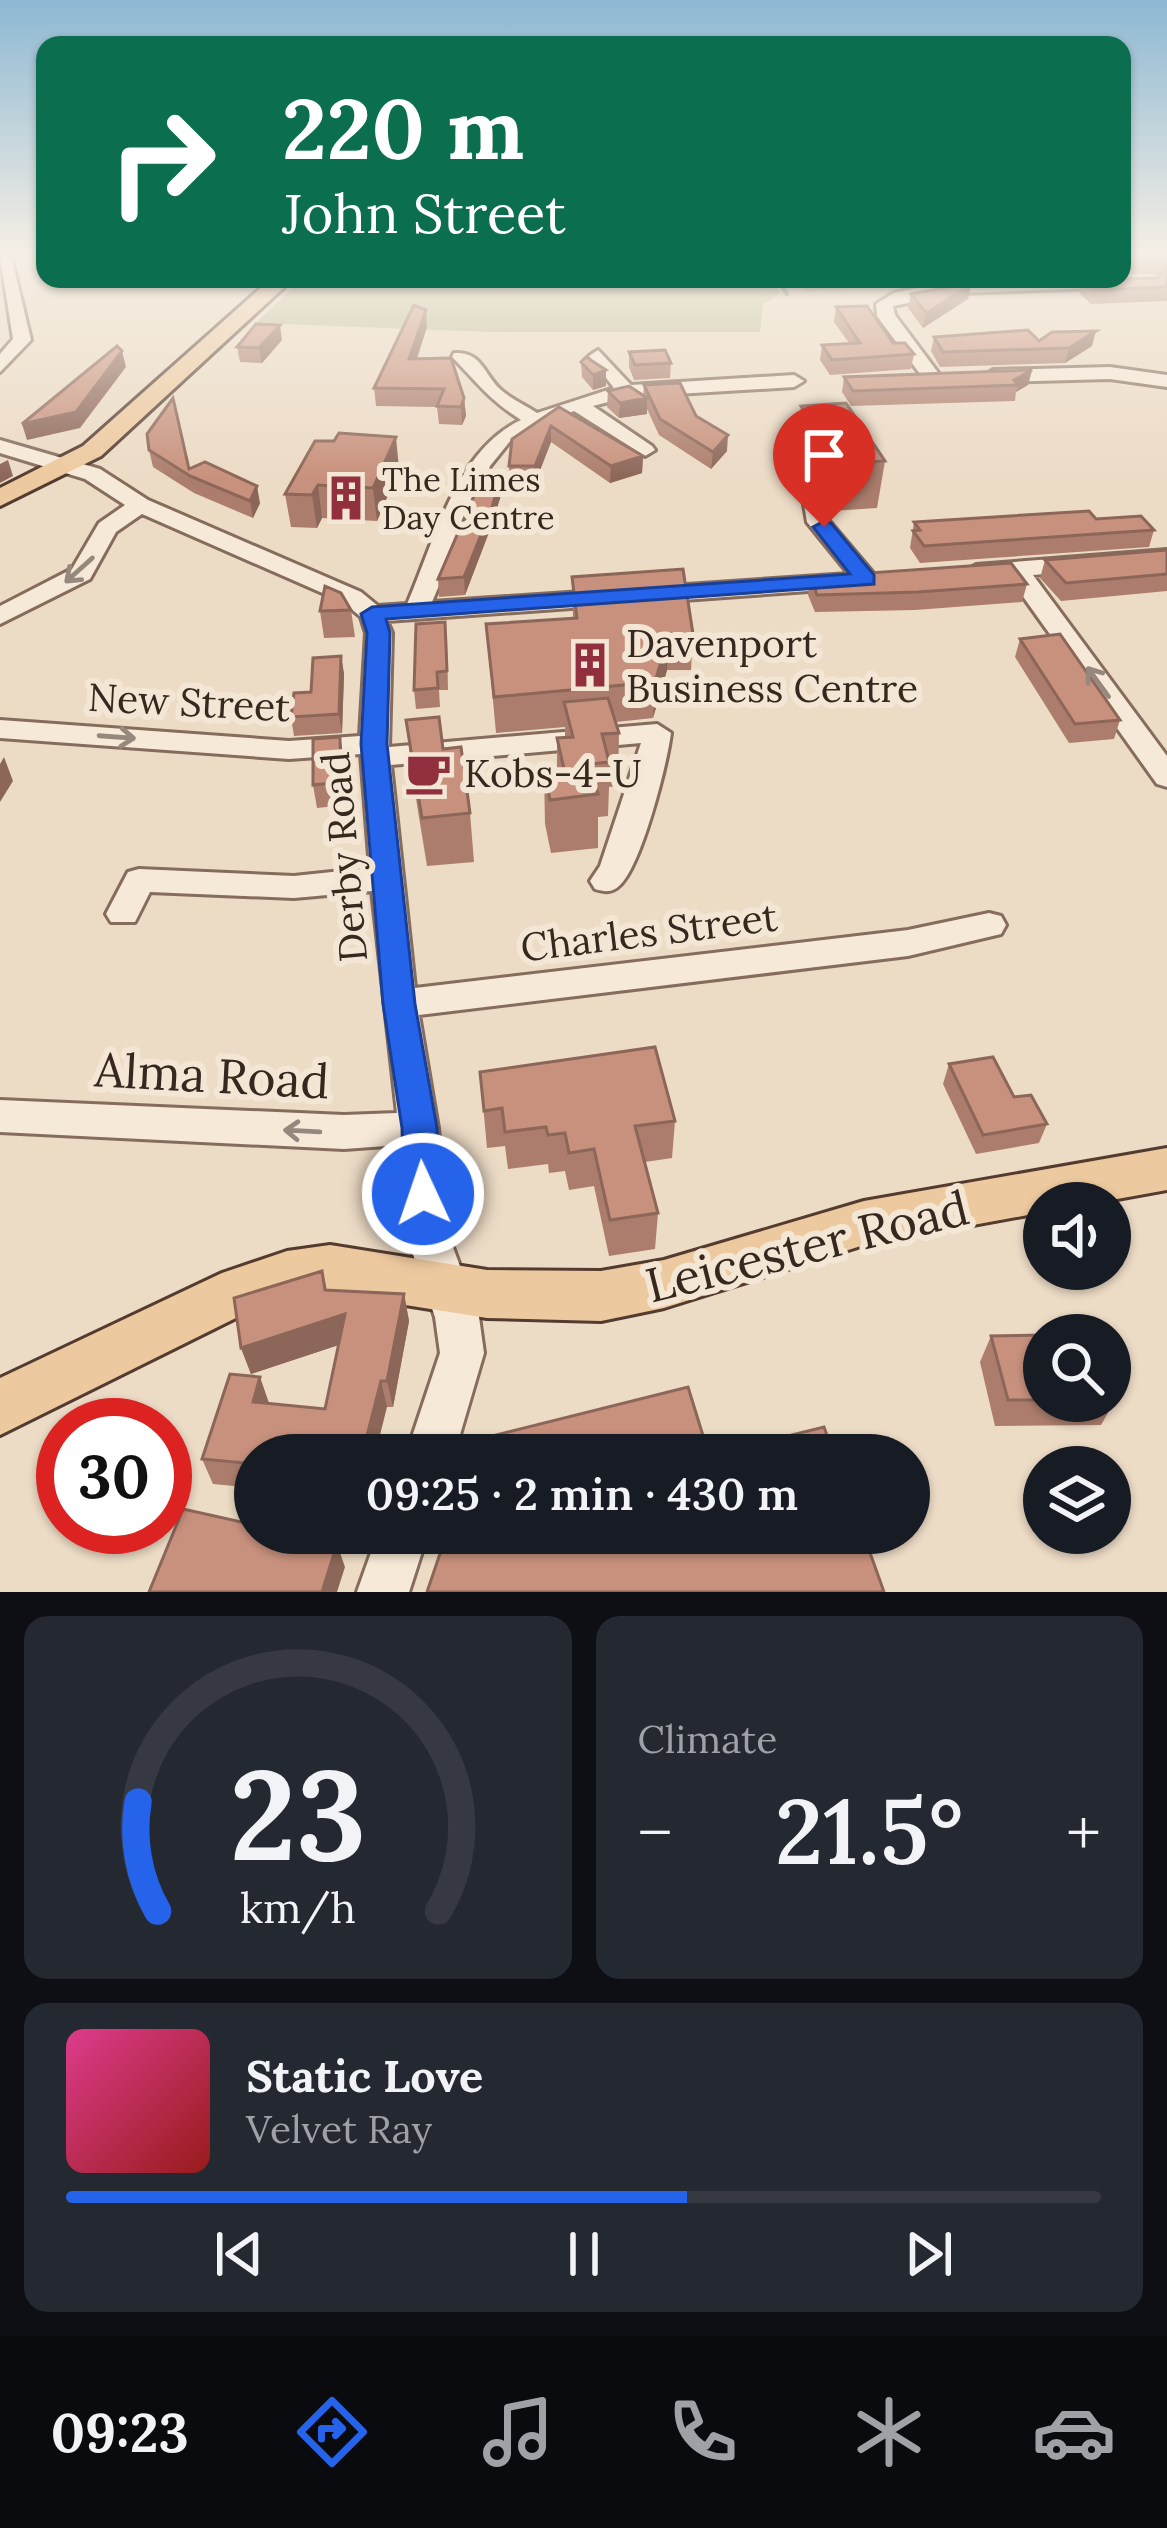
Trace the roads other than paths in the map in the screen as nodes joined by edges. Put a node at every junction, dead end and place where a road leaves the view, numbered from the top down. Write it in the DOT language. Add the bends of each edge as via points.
graph roads {
  1 [pos="18,330"];
  2 [pos="227,330"];
  3 [pos="901,330"];
  4 [pos="598,356"];
  5 [pos="461,357"];
  6 [pos="0,366"];
  7 [pos="953,378"];
  8 [pos="909,380"];
  9 [pos="794,381"];
  10 [pos="1167,381"];
  11 [pos="626,391"];
  12 [pos="577,404"];
  13 [pos="536,421"];
  14 [pos="0,446"];
  15 [pos="645,449"];
  16 [pos="66,467"];
  17 [pos="803,480"];
  18 [pos="0,498"];
  19 [pos="140,505"];
  20 [pos="1167,557"];
  21 [pos="1016,569"];
  22 [pos="952,574"];
  23 [pos="416,610"];
  24 [pos="372,614"];
  25 [pos="0,616"];
  26 [pos="0,729"];
  27 [pos="375,751"];
  28 [pos="1167,777"];
  29 [pos="388,878"];
  30 [pos="606,881"];
  31 [pos="123,914"];
  32 [pos="989,925"];
  33 [pos="399,1004"];
  34 [pos="0,1116"];
  35 [pos="419,1128"];
  36 [pos="1167,1169"];
  37 [pos="445,1285"];
  38 [pos="0,1407"];
  39 [pos="437,1434"];
  40 [pos="396,1554"];
  41 [pos="383,1592"];
  1 -- 6 [label="street" via="21,343"];
  2 -- 16 [label="main road"];
  3 -- 7 [label="street"];
  4 -- 11 [label="street"];
  5 -- 13 [label="street" via="488,390"];
  7 -- 8 [label="street"];
  7 -- 10 [label="street" via="1095,372"];
  9 -- 11 [label="street"];
  11 -- 12 [label="street"];
  12 -- 13 [label="street"];
  12 -- 15 [label="street"];
  13 -- 23 [label="street" via="504,436 480,465"];
  14 -- 16 [label="street"];
  16 -- 18 [label="main road"];
  16 -- 19 [label="street"];
  17 -- 23 [label="street" via="813,490 818,522 877,579"];
  19 -- 24 [label="street"];
  19 -- 25 [label="street, one-way" via="107,528 81,574"];
  20 -- 21 [label="street"];
  21 -- 22 [label="street"];
  28 -- 21 [label="street, one-way"];
  23 -- 24 [label="street"];
  24 -- 27 [label="street, Derby Road" via="379,633"];
  26 -- 27 [label="street, New Street, one-way"];
  27 -- 29 [label="street, Derby Road"];
  27 -- 30 [label="street, New Street" via="657,733"];
  29 -- 31 [label="street" via="294,887 139,880"];
  29 -- 33 [label="street, Derby Road"];
  32 -- 33 [label="street, Charles Street" via="908,943"];
  33 -- 35 [label="street, Derby Road"];
  35 -- 34 [label="street, Alma Road, one-way" via="344,1132"];
  35 -- 37 [label="street, Derby Road" via="424,1226"];
  36 -- 37 [label="main road, Leicester Road" via="864,1223 634,1291 556,1298"];
  37 -- 38 [label="main road, Leicester Road" via="330,1269 287,1274"];
  37 -- 39 [label="street, Derby Road" via="462,1353"];
  40 -- 41 [label="street"];
}
